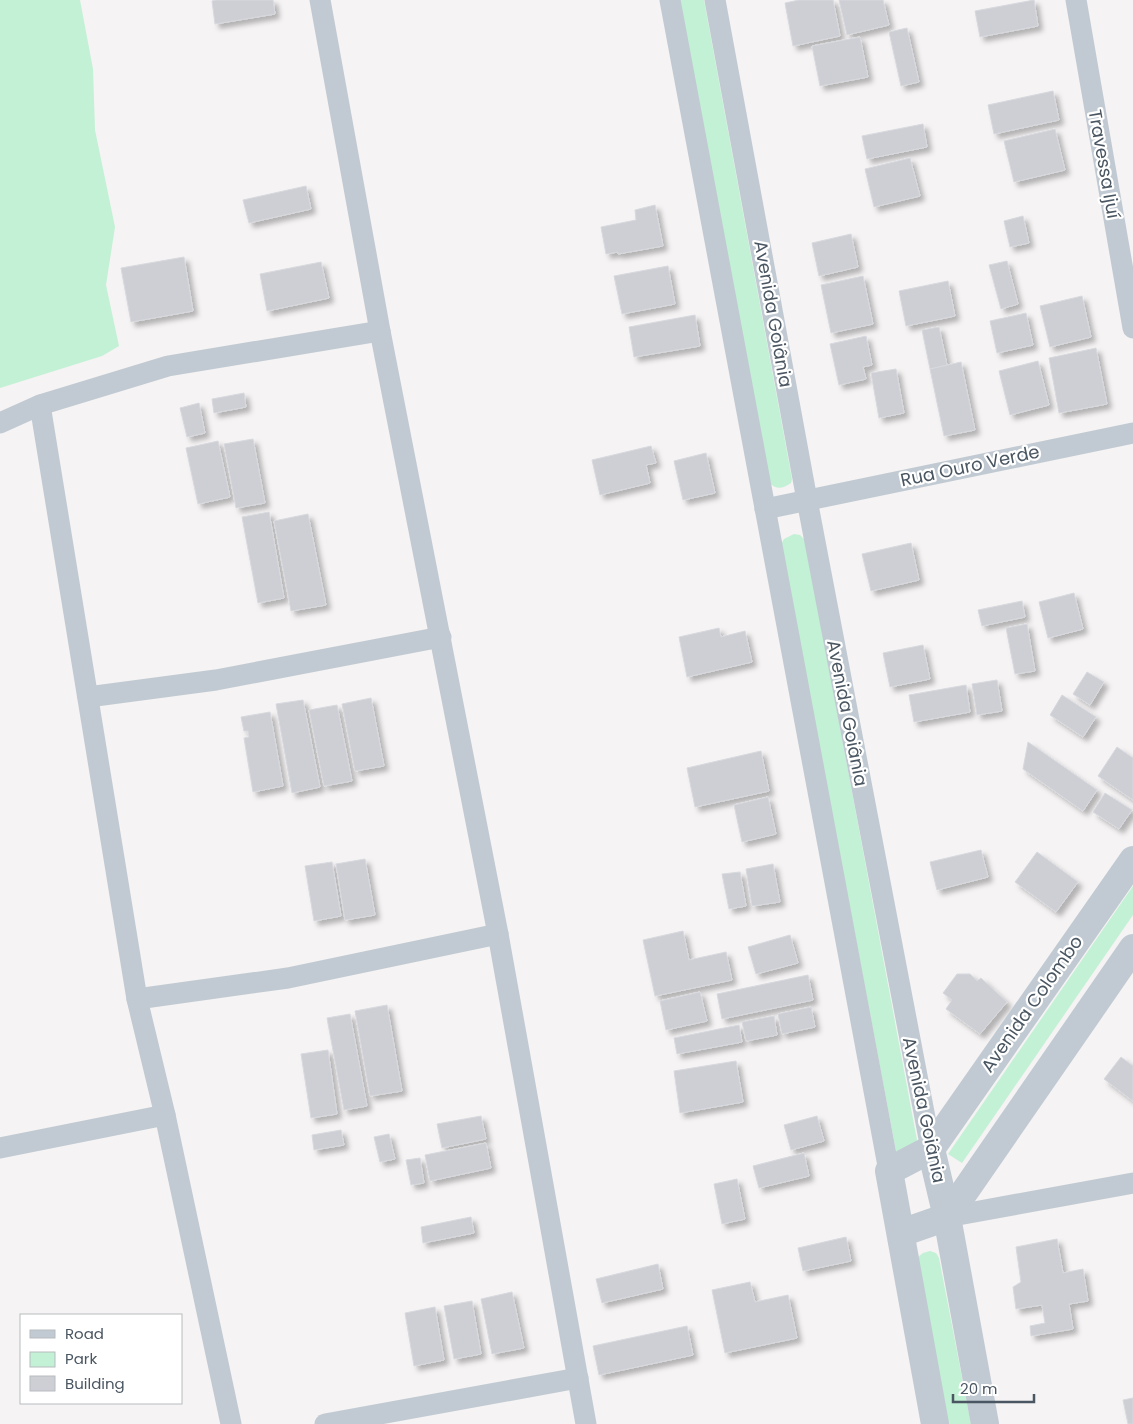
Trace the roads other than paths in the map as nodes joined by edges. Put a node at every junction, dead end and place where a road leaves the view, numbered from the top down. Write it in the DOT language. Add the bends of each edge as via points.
graph roads {
  1 [pos="320,0"];
  2 [pos="670,0"];
  3 [pos="715,0"];
  4 [pos="1076,0"];
  5 [pos="1133,328"];
  6 [pos="380,331"];
  7 [pos="40,405"];
  8 [pos="0,423"];
  9 [pos="1133,432"];
  10 [pos="807,500"];
  11 [pos="765,509"];
  12 [pos="441,637"];
  13 [pos="88,697"];
  14 [pos="1133,860"];
  15 [pos="498,934"];
  16 [pos="1133,948"];
  17 [pos="137,999"];
  18 [pos="165,1115"];
  19 [pos="0,1148"];
  20 [pos="930,1149"];
  21 [pos="889,1171"];
  22 [pos="1133,1183"];
  23 [pos="947,1217"];
  24 [pos="901,1233"];
  25 [pos="578,1378"];
  26 [pos="232,1424"];
  27 [pos="325,1424"];
  28 [pos="586,1424"];
  29 [pos="935,1424"];
  30 [pos="985,1424"];
  1 -- 6 [label="street"];
  2 -- 11 [label="street"];
  3 -- 10 [label="street, Avenida Goiânia"];
  4 -- 5 [label="street, Travessa Ijuí"];
  6 -- 7 [label="street" via="168,366"];
  6 -- 12 [label="street"];
  7 -- 8 [label="street"];
  7 -- 13 [label="street"];
  9 -- 10 [label="street, Rua Ouro Verde"];
  10 -- 11 [label="street, Rua Ouro Verde"];
  10 -- 20 [label="street, Avenida Goiânia"];
  11 -- 21 [label="street"];
  12 -- 13 [label="street" via="216,680"];
  12 -- 15 [label="street"];
  13 -- 17 [label="street"];
  14 -- 20 [label="street, Avenida Colombo"];
  15 -- 17 [label="street" via="288,978"];
  15 -- 25 [label="street"];
  16 -- 23 [label="street"];
  17 -- 18 [label="street"];
  18 -- 19 [label="street"];
  18 -- 26 [label="street"];
  20 -- 21 [label="street"];
  20 -- 23 [label="street, Avenida Goiânia"];
  21 -- 24 [label="street"];
  22 -- 23 [label="street"];
  23 -- 24 [label="street"];
  23 -- 30 [label="street, Avenida Goiânia"];
  24 -- 29 [label="street"];
  25 -- 27 [label="street"];
  25 -- 28 [label="street"];
}
